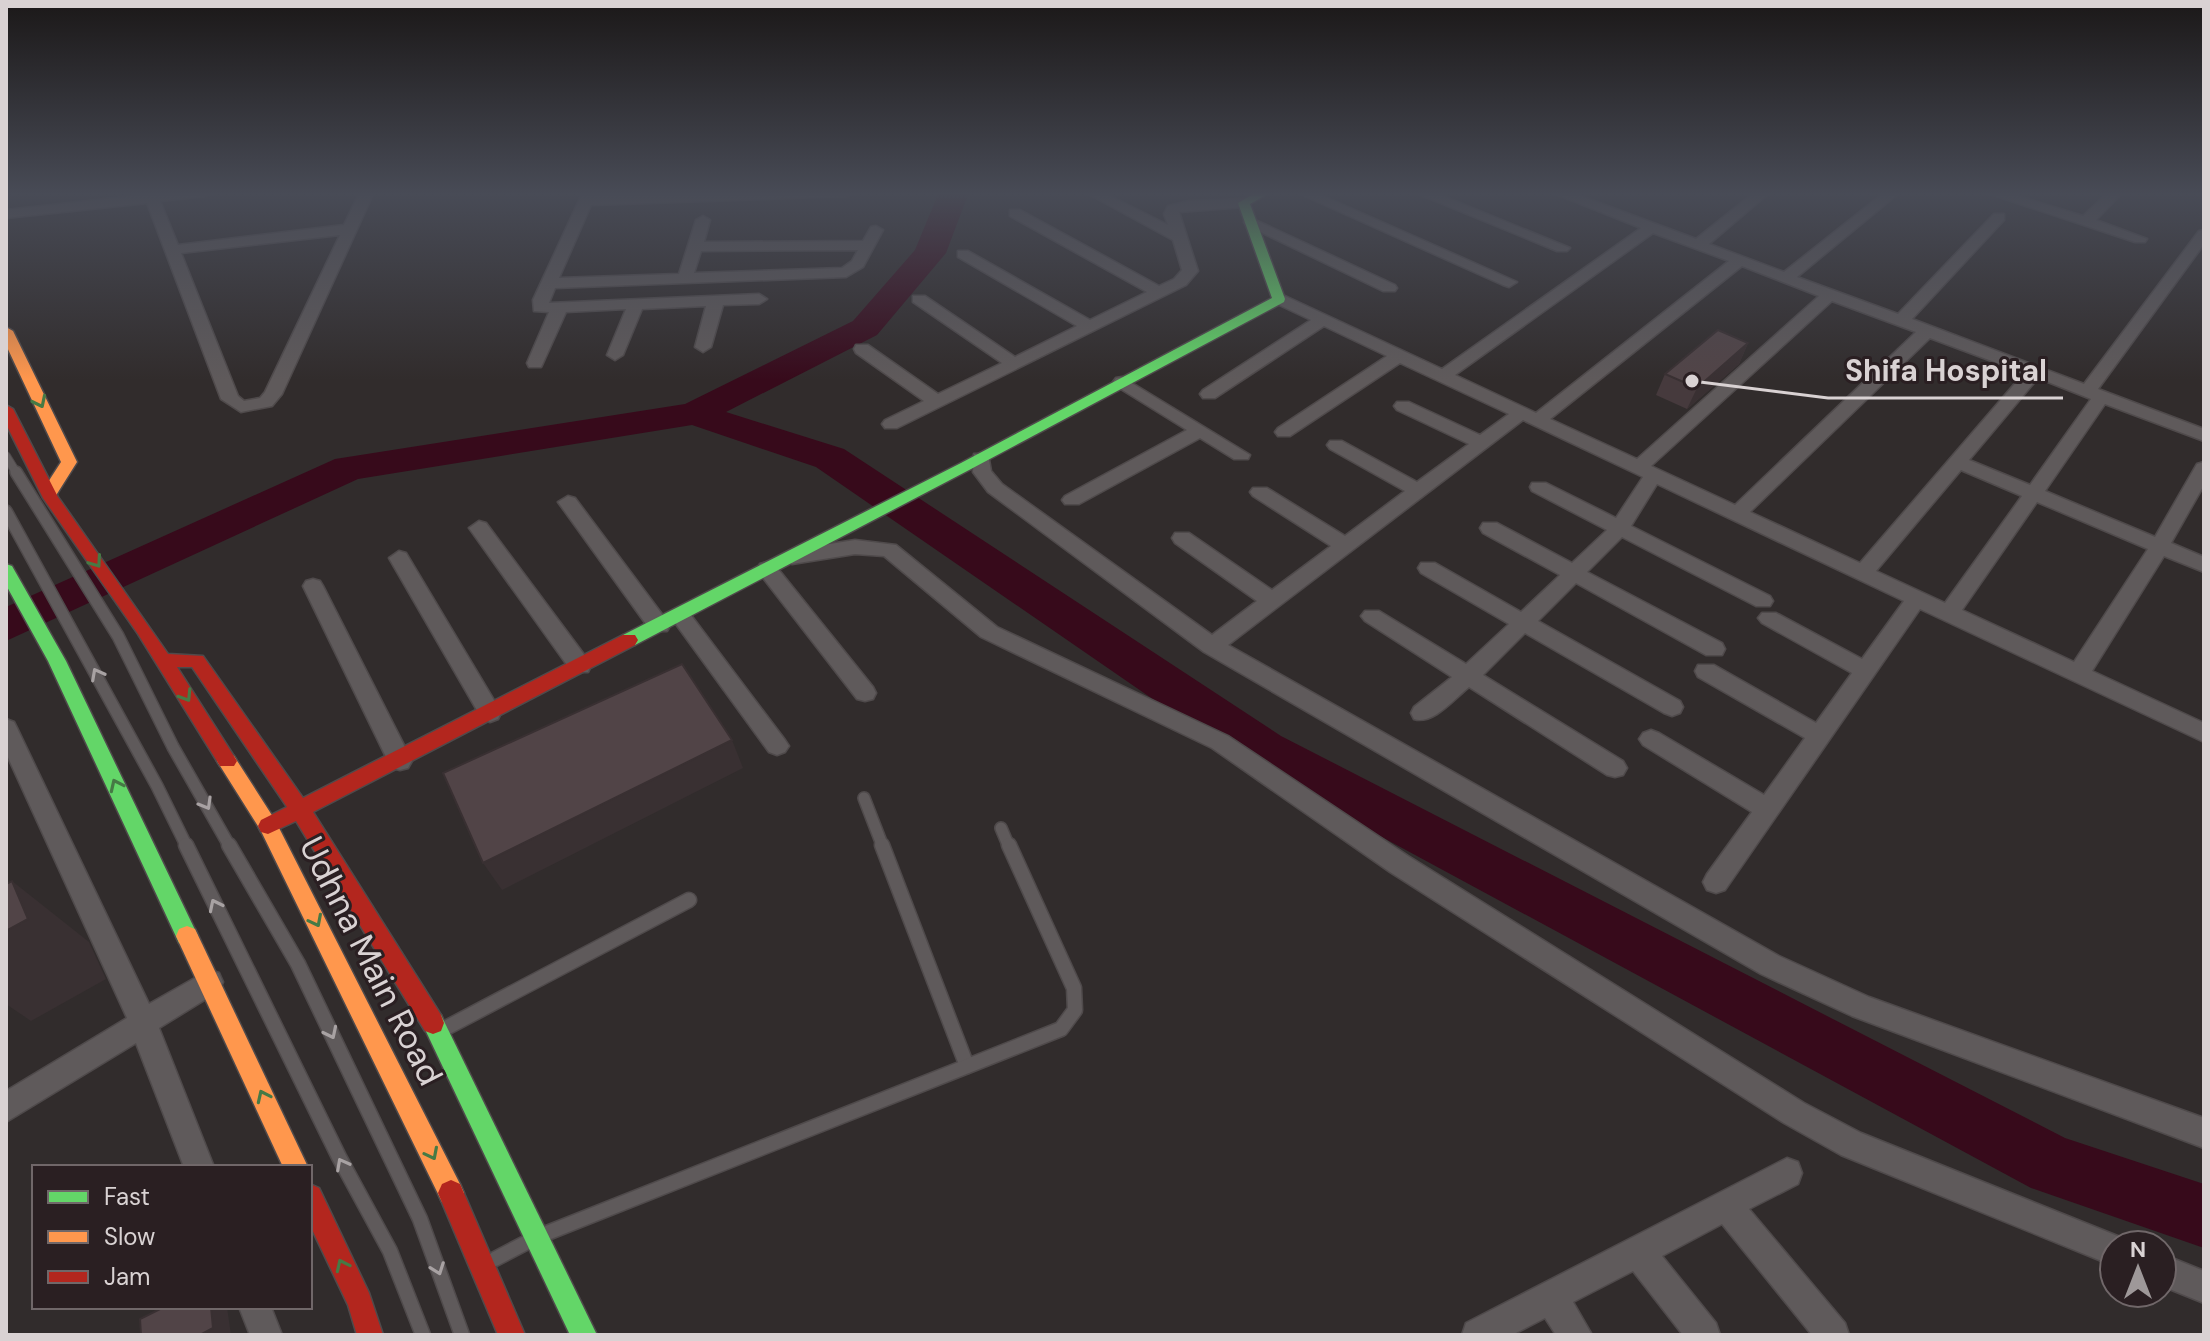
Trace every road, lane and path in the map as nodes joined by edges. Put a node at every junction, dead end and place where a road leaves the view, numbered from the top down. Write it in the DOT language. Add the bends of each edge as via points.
graph roads {
  1 [pos="174,255"];
  2 [pos="338,255"];
  3 [pos="563,255"];
  4 [pos="693,255"];
  5 [pos="863,255"];
  6 [pos="964,255"];
  7 [pos="1090,255"];
  8 [pos="1185,255"];
  9 [pos="1263,255"];
  10 [pos="1319,255"];
  11 [pos="1446,255"];
  12 [pos="1613,255"];
  13 [pos="1726,255"];
  14 [pos="1815,255"];
  15 [pos="1964,255"];
  16 [pos="2190,255"];
  17 [pos="1740,260"];
  18 [pos="1787,277"];
  19 [pos="685,278"];
  20 [pos="1509,282"];
  21 [pos="550,283"];
  22 [pos="1389,288"];
  23 [pos="1158,292"];
  24 [pos="1830,294"];
  25 [pos="759,299"];
  26 [pos="919,299"];
  27 [pos="1279,299"];
  28 [pos="716,300"];
  29 [pos="635,306"];
  30 [pos="559,309"];
  31 [pos="1323,320"];
  32 [pos="1901,321"];
  33 [pos="1089,326"];
  34 [pos="6,331"];
  35 [pos="1927,331"];
  36 [pos="703,347"];
  37 [pos="862,349"];
  38 [pos="615,355"];
  39 [pos="1399,356"];
  40 [pos="535,363"];
  41 [pos="1013,363"];
  42 [pos="2035,371"];
  43 [pos="1443,376"];
  44 [pos="1122,382"];
  45 [pos="1209,394"];
  46 [pos="2095,394"];
  47 [pos="936,401"];
  48 [pos="1403,406"];
  49 [pos="6,409"];
  50 [pos="1529,418"];
  51 [pos="891,424"];
  52 [pos="1201,430"];
  53 [pos="1284,432"];
  54 [pos="2204,435"];
  55 [pos="1482,443"];
  56 [pos="1336,445"];
  57 [pos="1241,455"];
  58 [pos="6,456"];
  59 [pos="973,462"];
  60 [pos="1958,462"];
  61 [pos="2204,468"];
  62 [pos="1647,471"];
  63 [pos="1539,487"];
  64 [pos="1418,491"];
  65 [pos="1260,492"];
  66 [pos="2034,494"];
  67 [pos="45,498"];
  68 [pos="1072,500"];
  69 [pos="568,502"];
  70 [pos="6,512"];
  71 [pos="1737,514"];
  72 [pos="479,528"];
  73 [pos="1490,528"];
  74 [pos="1620,528"];
  75 [pos="1182,538"];
  76 [pos="1346,546"];
  77 [pos="2159,547"];
  78 [pos="791,557"];
  79 [pos="399,558"];
  80 [pos="2204,565"];
  81 [pos="1428,568"];
  82 [pos="767,569"];
  83 [pos="6,570"];
  84 [pos="1863,573"];
  85 [pos="1574,574"];
  86 [pos="313,586"];
  87 [pos="1917,598"];
  88 [pos="1272,601"];
  89 [pos="1949,613"];
  90 [pos="680,615"];
  91 [pos="1372,616"];
  92 [pos="1524,622"];
  93 [pos="659,626"];
  94 [pos="1212,646"];
  95 [pos="1714,649"];
  96 [pos="163,660"];
  97 [pos="580,666"];
  98 [pos="1706,671"];
  99 [pos="1866,671"];
  100 [pos="2078,674"];
  101 [pos="1468,676"];
  102 [pos="865,693"];
  103 [pos="1672,707"];
  104 [pos="490,713"];
  105 [pos="1422,713"];
  106 [pos="6,728"];
  107 [pos="2204,733"];
  108 [pos="1820,736"];
  109 [pos="1651,739"];
  110 [pos="777,746"];
  111 [pos="400,761"];
  112 [pos="1615,768"];
  113 [pos="864,798"];
  114 [pos="1768,810"];
  115 [pos="301,811"];
  116 [pos="268,826"];
  117 [pos="1001,828"];
  118 [pos="1716,882"];
  119 [pos="689,900"];
  120 [pos="209,982"];
  121 [pos="142,1021"];
  122 [pos="437,1033"];
  123 [pos="967,1066"];
  124 [pos="6,1108"];
  125 [pos="2204,1133"];
  126 [pos="198,1165"];
  127 [pos="295,1165"];
  128 [pos="1787,1173"];
  129 [pos="312,1201"];
  130 [pos="1726,1205"];
  131 [pos="537,1237"];
  132 [pos="2098,1244"];
  133 [pos="1638,1251"];
  134 [pos="484,1266"];
  135 [pos="2178,1276"];
  136 [pos="2204,1287"];
  137 [pos="1550,1297"];
  138 [pos="256,1309"];
  139 [pos="266,1335"];
  140 [pos="370,1335"];
  141 [pos="423,1335"];
  142 [pos="462,1335"];
  143 [pos="512,1335"];
  144 [pos="584,1335"];
  145 [pos="1478,1335"];
  146 [pos="1576,1335"];
  147 [pos="1704,1335"];
  148 [pos="1833,1335"];
  1 -- 2 [label="street" via="230,399 241,407 266,402 278,385"];
  3 -- 21 [label="street"];
  4 -- 19 [label="street"];
  5 -- 19 [label="street" via="846,272"];
  6 -- 33 [label="street"];
  7 -- 23 [label="street"];
  8 -- 23 [label="street" via="1190,271"];
  9 -- 27 [label="main road"];
  10 -- 22 [label="street"];
  11 -- 20 [label="street"];
  12 -- 43 [label="street"];
  13 -- 17 [label="street"];
  14 -- 18 [label="street"];
  15 -- 32 [label="street"];
  16 -- 46 [label="street"];
  17 -- 18 [label="street"];
  17 -- 50 [label="street"];
  18 -- 24 [label="street"];
  19 -- 21 [label="street"];
  21 -- 30 [label="street" via="540,308"];
  23 -- 33 [label="street"];
  24 -- 32 [label="street"];
  24 -- 62 [label="street"];
  25 -- 28 [label="street"];
  26 -- 41 [label="street"];
  27 -- 31 [label="street"];
  27 -- 44 [label="main road"];
  28 -- 29 [label="street"];
  28 -- 36 [label="street"];
  29 -- 30 [label="street"];
  29 -- 38 [label="street"];
  30 -- 40 [label="street"];
  31 -- 39 [label="street"];
  31 -- 45 [label="street"];
  32 -- 35 [label="street"];
  33 -- 41 [label="street"];
  34 -- 67 [label="main road, one-way" via="69,462"];
  35 -- 42 [label="street"];
  35 -- 71 [label="street"];
  37 -- 47 [label="street"];
  39 -- 43 [label="street"];
  39 -- 53 [label="street"];
  41 -- 47 [label="street"];
  42 -- 46 [label="street"];
  42 -- 60 [label="street"];
  43 -- 50 [label="street"];
  44 -- 52 [label="street"];
  44 -- 59 [label="main road"];
  46 -- 54 [label="street"];
  46 -- 66 [label="street"];
  47 -- 51 [label="street"];
  48 -- 55 [label="street"];
  49 -- 67 [label="main road"];
  50 -- 55 [label="street"];
  50 -- 62 [label="street"];
  52 -- 57 [label="street"];
  52 -- 68 [label="street"];
  55 -- 64 [label="street"];
  56 -- 64 [label="street"];
  58 -- 67 [label="lane"];
  59 -- 78 [label="main road"];
  59 -- 94 [label="street" via="995,488"];
  60 -- 66 [label="street"];
  60 -- 84 [label="street"];
  61 -- 77 [label="street"];
  62 -- 71 [label="street"];
  62 -- 74 [label="street"];
  63 -- 74 [label="street"];
  64 -- 76 [label="street"];
  65 -- 76 [label="street"];
  66 -- 77 [label="street"];
  66 -- 89 [label="street"];
  67 -- 96 [label="main road, Udhna Main Road, one-way"];
  67 -- 142 [label="lane, one-way" via="173,747 298,964 420,1219"];
  69 -- 93 [label="street"];
  141 -- 70 [label="lane, one-way" via="390,1251 157,786"];
  71 -- 84 [label="street"];
  72 -- 97 [label="street"];
  73 -- 85 [label="street"];
  74 -- 85 [label="street"];
  74 -- 99 [label="street"];
  75 -- 88 [label="street"];
  76 -- 88 [label="street"];
  77 -- 80 [label="street"];
  77 -- 100 [label="street"];
  78 -- 82 [label="main road"];
  78 -- 132 [label="street" via="855,547 889,550 989,632 1220,742 1399,864 1794,1113 1852,1144"];
  79 -- 104 [label="street"];
  81 -- 92 [label="street"];
  82 -- 90 [label="main road"];
  82 -- 102 [label="street"];
  120 -- 83 [label="main road, one-way" via="57,661"];
  84 -- 87 [label="street"];
  85 -- 92 [label="street"];
  85 -- 95 [label="street"];
  86 -- 111 [label="street"];
  87 -- 89 [label="street"];
  87 -- 99 [label="street"];
  88 -- 94 [label="street"];
  89 -- 100 [label="street"];
  90 -- 93 [label="main road"];
  90 -- 110 [label="street"];
  91 -- 101 [label="street"];
  92 -- 101 [label="street"];
  92 -- 103 [label="street"];
  93 -- 97 [label="main road"];
  94 -- 125 [label="street" via="1770,965 1862,1007"];
  96 -- 115 [label="main road" via="197,661"];
  96 -- 116 [label="main road, Udhna Main Road, one-way"];
  97 -- 104 [label="main road"];
  98 -- 108 [label="street"];
  99 -- 108 [label="street"];
  100 -- 107 [label="street"];
  101 -- 105 [label="street"];
  101 -- 112 [label="street"];
  104 -- 111 [label="main road"];
  106 -- 121 [label="street"];
  108 -- 114 [label="street"];
  109 -- 114 [label="street"];
  111 -- 115 [label="main road"];
  113 -- 123 [label="lane"];
  114 -- 118 [label="street"];
  115 -- 116 [label="main road"];
  115 -- 122 [label="main road"];
  116 -- 134 [label="main road, Udhna Main Road, one-way"];
  117 -- 123 [label="lane" via="1079,1003 1061,1029"];
  119 -- 122 [label="lane"];
  120 -- 121 [label="street"];
  127 -- 120 [label="main road, one-way"];
  121 -- 124 [label="street"];
  121 -- 126 [label="street"];
  122 -- 131 [label="main road"];
  123 -- 131 [label="lane"];
  128 -- 130 [label="street"];
  140 -- 129 [label="main road, one-way"];
  130 -- 133 [label="street"];
  130 -- 148 [label="street"];
  131 -- 134 [label="lane"];
  131 -- 144 [label="main road"];
  133 -- 137 [label="street"];
  133 -- 147 [label="street"];
  134 -- 143 [label="main road, Udhna Main Road"];
  135 -- 136 [label="street"];
  137 -- 145 [label="street"];
  137 -- 146 [label="street"];
  138 -- 139 [label="street"];
}
